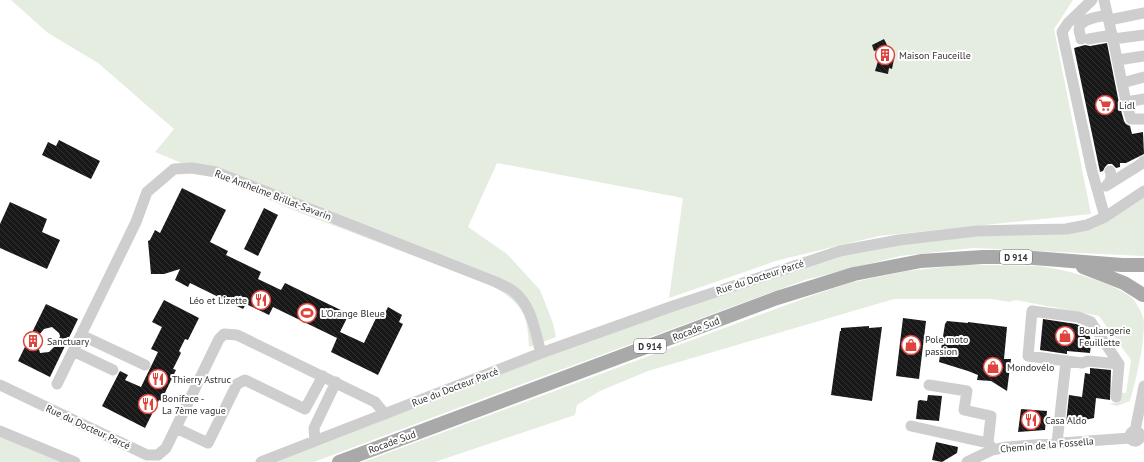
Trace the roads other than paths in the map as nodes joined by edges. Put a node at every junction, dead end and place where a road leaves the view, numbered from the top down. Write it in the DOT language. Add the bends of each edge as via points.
graph roads {
  1 [pos="1092,0"];
  2 [pos="1101,1"];
  3 [pos="1144,13"];
  4 [pos="1108,18"];
  5 [pos="1144,35"];
  6 [pos="1113,37"];
  7 [pos="1144,56"];
  8 [pos="1118,60"];
  9 [pos="1144,77"];
  10 [pos="1122,83"];
  11 [pos="1144,99"];
  12 [pos="1126,102"];
  13 [pos="1144,119"];
  14 [pos="1144,161"];
  15 [pos="1110,171"];
  16 [pos="1109,184"];
  17 [pos="1144,190"];
  18 [pos="1098,192"];
  19 [pos="1104,216"];
  20 [pos="1065,261"];
  21 [pos="1144,265"];
  22 [pos="1144,293"];
  23 [pos="81,335"];
  24 [pos="73,351"];
  25 [pos="540,353"];
  26 [pos="1066,361"];
  27 [pos="1119,364"];
  28 [pos="145,365"];
  29 [pos="113,370"];
  30 [pos="322,376"];
  31 [pos="336,382"];
  32 [pos="57,384"];
  33 [pos="0,385"];
  34 [pos="929,385"];
  35 [pos="1144,386"];
  36 [pos="1116,397"];
  37 [pos="385,414"];
  38 [pos="911,426"];
  39 [pos="176,428"];
  40 [pos="0,431"];
  41 [pos="1137,436"];
  42 [pos="315,441"];
  43 [pos="1057,443"];
  44 [pos="990,446"];
  45 [pos="75,462"];
  46 [pos="261,462"];
  47 [pos="339,462"];
  48 [pos="967,462"];
  1 -- 18 [label="street" via="1062,32"];
  2 -- 4 [label="street"];
  3 -- 4 [label="street"];
  4 -- 6 [label="street"];
  4 -- 6 [label="street" via="1087,20 1079,29 1086,39"];
  5 -- 6 [label="street"];
  6 -- 8 [label="street"];
  7 -- 8 [label="street"];
  8 -- 10 [label="street"];
  9 -- 10 [label="street"];
  10 -- 12 [label="street"];
  11 -- 12 [label="street"];
  12 -- 13 [label="street" via="1131,120"];
  14 -- 16 [label="street"];
  15 -- 16 [label="street" via="1112,176"];
  16 -- 18 [label="street"];
  17 -- 19 [label="street, Rue du Docteur Parcé"];
  18 -- 19 [label="street"];
  19 -- 25 [label="street, Rue du Docteur Parcé" via="1087,225 1066,229 978,231 899,240 840,251"];
  20 -- 21 [label="main road, D 914"];
  20 -- 22 [label="main road, D 914"];
  20 -- 47 [label="main road, Rocade Sud / D 914" via="1021,257 967,257 921,261 854,274 777,298"];
  23 -- 24 [label="street, Rue Anthelme Brillat-Savarin"];
  23 -- 25 [label="street, Rue Anthelme Brillat-Savarin" via="136,222 147,192 174,169 192,168 216,172 496,282 513,291 532,317"];
  23 -- 28 [label="street"];
  24 -- 29 [label="street"];
  24 -- 32 [label="street, Rue Anthelme Brillat-Savarin"];
  25 -- 37 [label="street, Rue du Docteur Parcé"];
  26 -- 27 [label="street"];
  26 -- 27 [label="street" via="1028,356 1032,310 1078,317 1091,322"];
  26 -- 43 [label="street"];
  27 -- 36 [label="street"];
  30 -- 31 [label="street, Rue du Docteur Parcé"];
  30 -- 39 [label="street, Rue du Docteur Parcé" via="237,335 224,334 219,339"];
  30 -- 39 [label="street" via="305,409 245,380 237,384 208,443"];
  31 -- 37 [label="street, Rue du Docteur Parcé" via="376,402"];
  31 -- 42 [label="street" via="314,428"];
  33 -- 39 [label="street, Rue du Docteur Parcé" via="147,455 158,455 166,448"];
  34 -- 44 [label="street" via="967,391 964,410 991,416"];
  35 -- 41 [label="street"];
  37 -- 42 [label="street, Rue du Docteur Parcé"];
  38 -- 44 [label="street"];
  40 -- 45 [label="street"];
  41 -- 43 [label="street, Chemin de la Fossella"];
  42 -- 46 [label="street, Rue du Docteur Parcé"];
  43 -- 44 [label="street, Chemin de la Fossella"];
  44 -- 48 [label="street, Chemin de la Fossella"];
}
